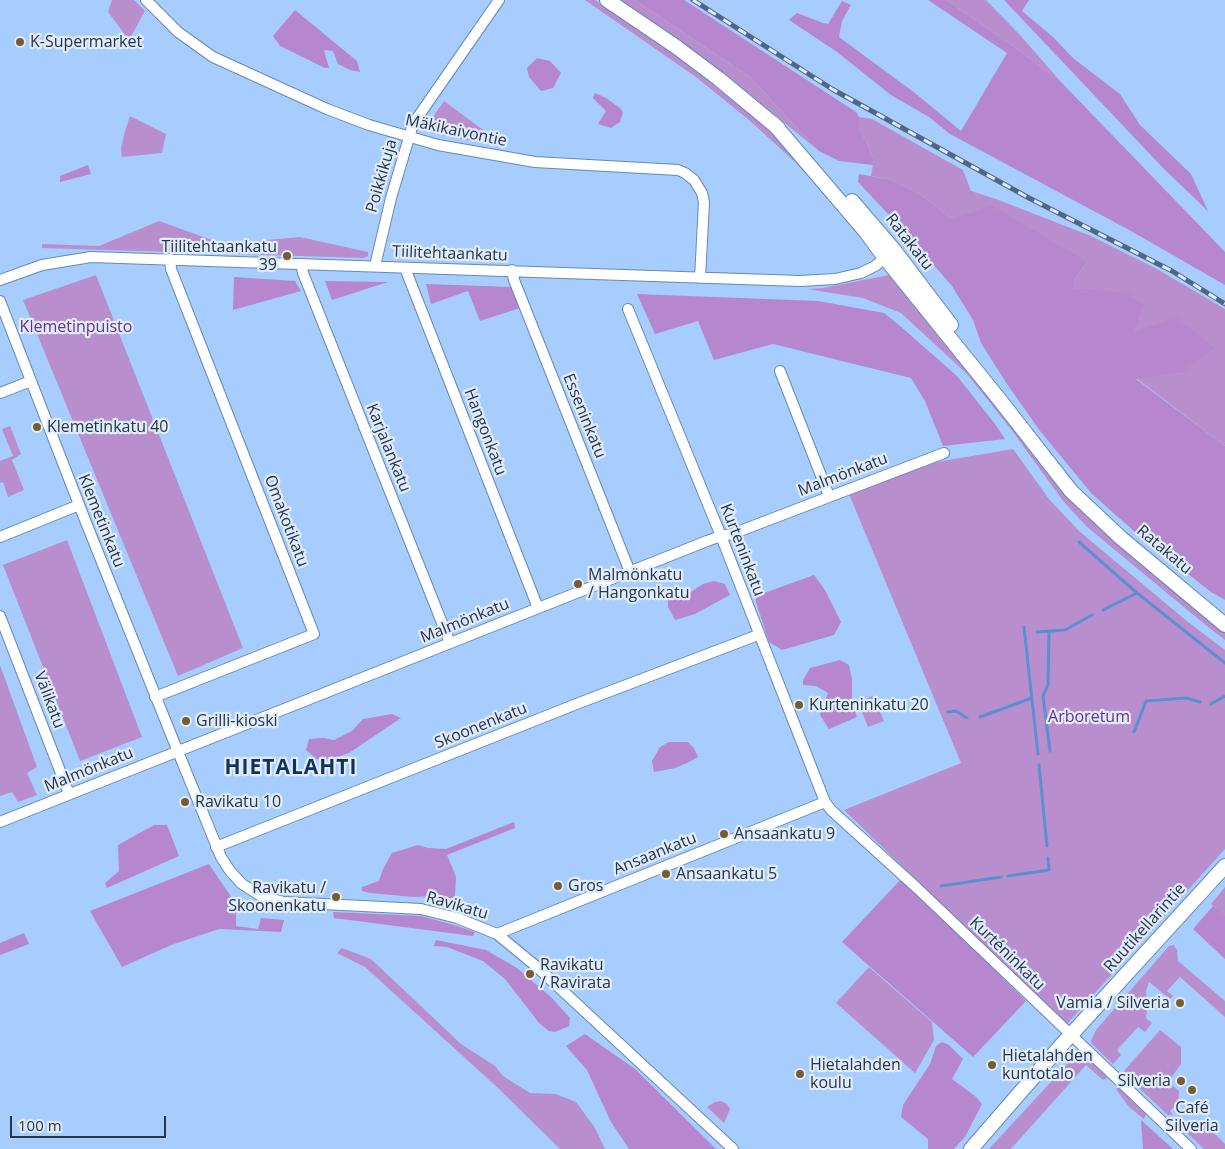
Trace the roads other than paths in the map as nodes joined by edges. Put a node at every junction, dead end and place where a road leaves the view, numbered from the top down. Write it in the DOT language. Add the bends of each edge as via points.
graph roads {
  1 [pos="146,0"];
  2 [pos="499,0"];
  3 [pos="607,0"];
  4 [pos="409,137"];
  5 [pos="889,254"];
  6 [pos="170,259"];
  7 [pos="302,264"];
  8 [pos="375,266"];
  9 [pos="405,268"];
  10 [pos="512,270"];
  11 [pos="700,278"];
  12 [pos="0,280"];
  13 [pos="0,301"];
  14 [pos="628,309"];
  15 [pos="780,371"];
  16 [pos="31,381"];
  17 [pos="0,393"];
  18 [pos="944,453"];
  19 [pos="829,496"];
  20 [pos="79,505"];
  21 [pos="0,536"];
  22 [pos="721,536"];
  23 [pos="630,572"];
  24 [pos="1188,593"];
  25 [pos="538,608"];
  26 [pos="0,616"];
  27 [pos="1225,618"];
  28 [pos="1225,625"];
  29 [pos="758,635"];
  30 [pos="450,643"];
  31 [pos="155,697"];
  32 [pos="178,751"];
  33 [pos="69,794"];
  34 [pos="825,802"];
  35 [pos="0,822"];
  36 [pos="216,847"];
  37 [pos="1225,866"];
  38 [pos="497,934"];
  39 [pos="1071,1036"];
  40 [pos="733,1149"];
  41 [pos="971,1149"];
  42 [pos="1191,1149"];
  1 -- 4 [label="street, Mäkikaivontie" via="178,32 213,57 327,109"];
  2 -- 4 [label="street, Poikkikuja" via="413,124"];
  3 -- 5 [label="main road, Ratakatu" via="675,46 773,123 822,168"];
  4 -- 8 [label="street, Poikkikuja"];
  4 -- 11 [label="street, Mäkikaivontie" via="535,162 678,170 694,180 704,202"];
  5 -- 11 [label="street, Tiilitehtaankatu" via="861,273 835,279"];
  5 -- 24 [label="main road, Ratakatu" via="966,345 999,399 1070,491"];
  6 -- 7 [label="street, Tiilitehtaankatu"];
  6 -- 12 [label="street, Tiilitehtaankatu" via="68,259 42,264"];
  6 -- 31 [label="street, Omakotikatu" via="171,269 314,634"];
  7 -- 8 [label="street, Tiilitehtaankatu"];
  7 -- 30 [label="street, Karjalankatu" via="302,273"];
  8 -- 9 [label="street, Tiilitehtaankatu"];
  9 -- 10 [label="street, Tiilitehtaankatu"];
  9 -- 25 [label="street, Hangonkatu"];
  10 -- 11 [label="street, Tiilitehtaankatu"];
  10 -- 23 [label="street, Esseninkatu"];
  13 -- 16 [label="street, Klemetinkatu"];
  14 -- 22 [label="street, Kurteninkatu"];
  15 -- 19 [label="street"];
  16 -- 17 [label="street"];
  16 -- 20 [label="street, Klemetinkatu"];
  18 -- 19 [label="street, Malmönkatu"];
  19 -- 22 [label="street, Malmönkatu"];
  20 -- 21 [label="street"];
  20 -- 31 [label="street, Klemetinkatu"];
  22 -- 23 [label="street, Malmönkatu"];
  22 -- 29 [label="street, Kurteninkatu"];
  23 -- 25 [label="street, Malmönkatu"];
  24 -- 27 [label="main road, Ratakatu"];
  24 -- 28 [label="main road, Ratakatu"];
  25 -- 30 [label="street, Malmönkatu"];
  26 -- 33 [label="street, Välikatu"];
  29 -- 34 [label="street, Kurteninkatu"];
  29 -- 36 [label="street, Skoonenkatu"];
  30 -- 32 [label="street, Malmönkatu"];
  31 -- 32 [label="street, Klemetinkatu"];
  32 -- 33 [label="street, Malmönkatu"];
  32 -- 36 [label="street, Ravikatu"];
  33 -- 35 [label="street, Malmönkatu"];
  34 -- 38 [label="street, Ansaankatu"];
  34 -- 39 [label="street, Kurténinkatu"];
  36 -- 38 [label="street, Ravikatu" via="242,884 262,896 284,902 421,909 457,918"];
  37 -- 39 [label="main road, Ruutikellarintie"];
  38 -- 40 [label="street, Ravikatu" via="537,967"];
  39 -- 41 [label="main road, Ruutikellarintie"];
  39 -- 42 [label="street, Kurténinkatu"];
}
